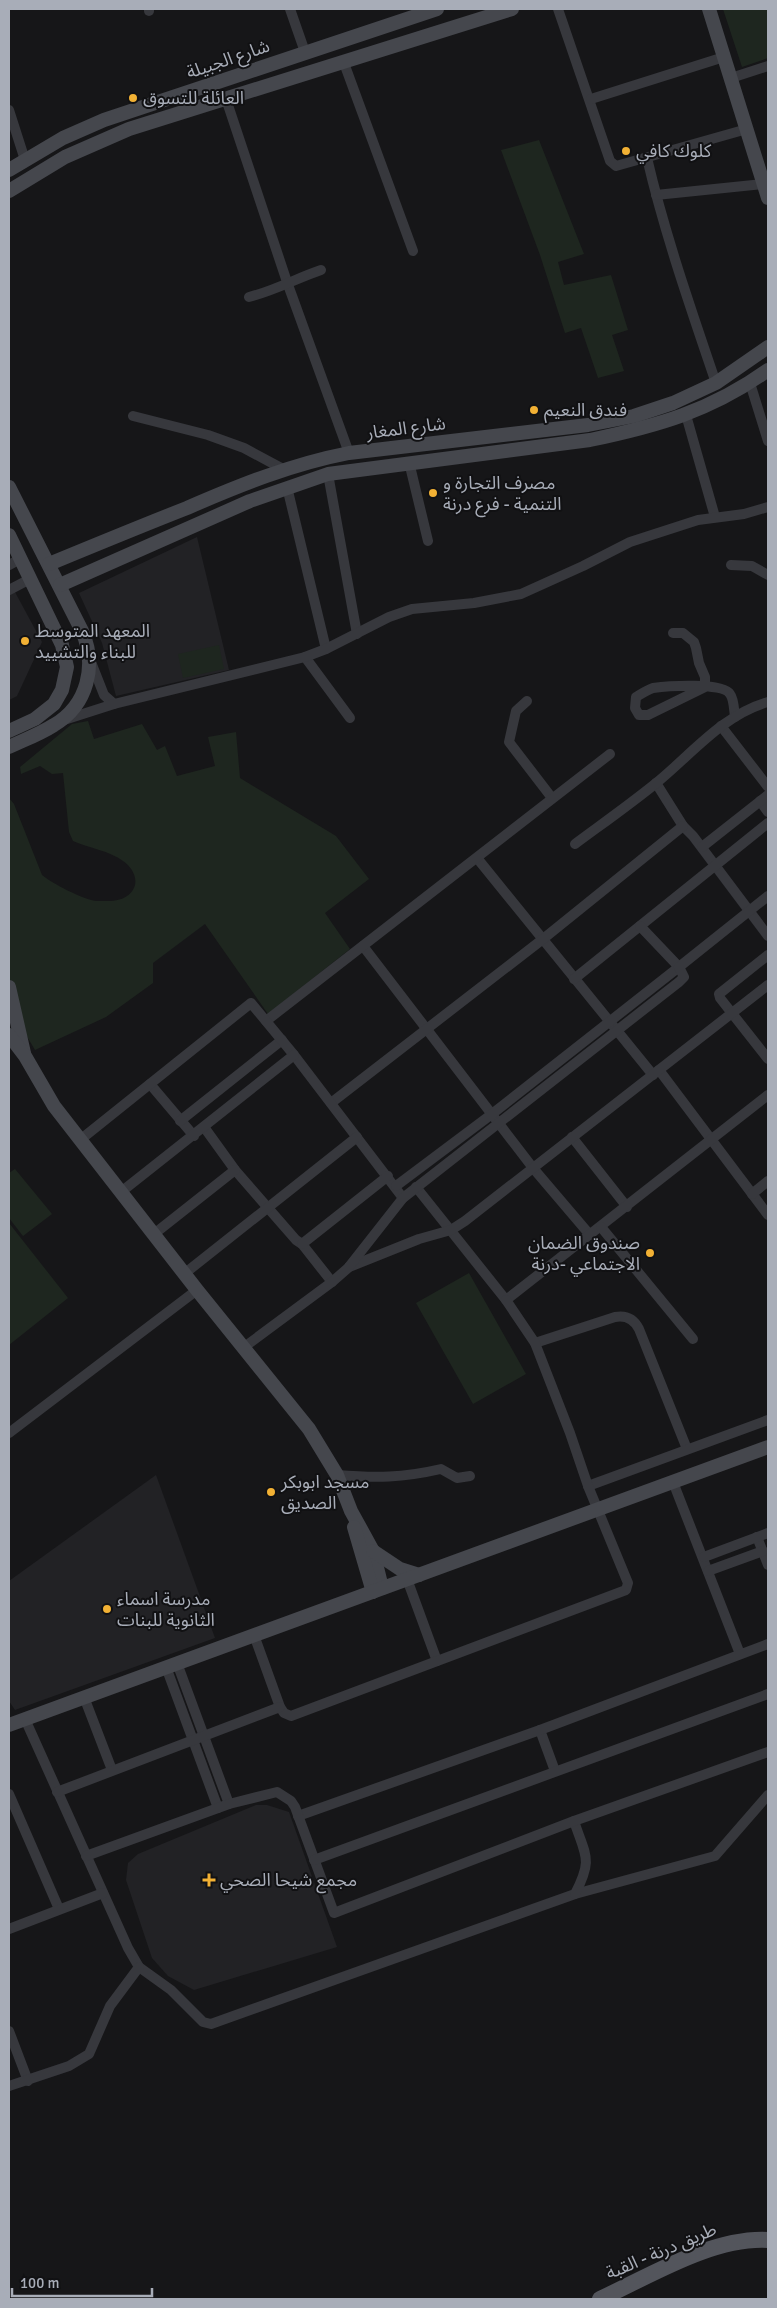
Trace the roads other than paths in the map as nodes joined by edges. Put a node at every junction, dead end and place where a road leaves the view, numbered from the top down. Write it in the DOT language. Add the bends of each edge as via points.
graph roads {
  1 [pos="290,9"];
  2 [pos="437,9"];
  3 [pos="512,9"];
  4 [pos="558,9"];
  5 [pos="709,9"];
  6 [pos="305,52"];
  7 [pos="724,57"];
  8 [pos="344,63"];
  9 [pos="768,66"];
  10 [pos="731,78"];
  11 [pos="226,99"];
  12 [pos="591,99"];
  13 [pos="9,110"];
  14 [pos="747,129"];
  15 [pos="647,158"];
  16 [pos="25,160"];
  17 [pos="9,170"];
  18 [pos="763,184"];
  19 [pos="9,191"];
  20 [pos="656,194"];
  21 [pos="768,198"];
  22 [pos="413,251"];
  23 [pos="321,270"];
  24 [pos="287,282"];
  25 [pos="249,297"];
  26 [pos="768,347"];
  27 [pos="768,370"];
  28 [pos="716,383"];
  29 [pos="750,383"];
  30 [pos="686,415"];
  31 [pos="132,416"];
  32 [pos="588,425"];
  33 [pos="590,440"];
  34 [pos="768,441"];
  35 [pos="349,453"];
  36 [pos="409,462"];
  37 [pos="283,469"];
  38 [pos="328,474"];
  39 [pos="242,484"];
  40 [pos="9,487"];
  41 [pos="287,487"];
  42 [pos="250,501"];
  43 [pos="768,507"];
  44 [pos="715,517"];
  45 [pos="9,535"];
  46 [pos="428,542"];
  47 [pos="15,562"];
  48 [pos="49,564"];
  49 [pos="731,565"];
  50 [pos="768,575"];
  51 [pos="30,578"];
  52 [pos="60,585"];
  53 [pos="9,590"];
  54 [pos="673,633"];
  55 [pos="357,634"];
  56 [pos="326,649"];
  57 [pos="305,656"];
  58 [pos="89,657"];
  59 [pos="705,687"];
  60 [pos="527,701"];
  61 [pos="768,702"];
  62 [pos="114,704"];
  63 [pos="735,717"];
  64 [pos="350,718"];
  65 [pos="61,721"];
  66 [pos="721,726"];
  67 [pos="9,731"];
  68 [pos="9,747"];
  69 [pos="610,754"];
  70 [pos="656,783"];
  71 [pos="768,787"];
  72 [pos="552,798"];
  73 [pos="764,798"];
  74 [pos="768,812"];
  75 [pos="768,823"];
  76 [pos="683,826"];
  77 [pos="575,844"];
  78 [pos="702,847"];
  79 [pos="477,858"];
  80 [pos="714,865"];
  81 [pos="768,896"];
  82 [pos="748,911"];
  83 [pos="640,926"];
  84 [pos="768,936"];
  85 [pos="543,939"];
  86 [pos="363,946"];
  87 [pos="768,955"];
  88 [pos="679,967"];
  89 [pos="574,979"];
  90 [pos="768,985"];
  91 [pos="9,991"];
  92 [pos="732,1013"];
  93 [pos="12,1016"];
  94 [pos="266,1021"];
  95 [pos="608,1022"];
  96 [pos="427,1030"];
  97 [pos="616,1031"];
  98 [pos="282,1040"];
  99 [pos="15,1045"];
  100 [pos="294,1056"];
  101 [pos="768,1059"];
  102 [pos="656,1073"];
  103 [pos="150,1084"];
  104 [pos="768,1095"];
  105 [pos="331,1103"];
  106 [pos="492,1114"];
  107 [pos="180,1121"];
  108 [pos="499,1123"];
  109 [pos="204,1127"];
  110 [pos="194,1136"];
  111 [pos="357,1137"];
  112 [pos="572,1137"];
  113 [pos="80,1140"];
  114 [pos="711,1140"];
  115 [pos="533,1168"];
  116 [pos="235,1170"];
  117 [pos="388,1176"];
  118 [pos="768,1181"];
  119 [pos="396,1186"];
  120 [pos="416,1188"];
  121 [pos="121,1192"];
  122 [pos="752,1194"];
  123 [pos="403,1198"];
  124 [pos="627,1206"];
  125 [pos="269,1207"];
  126 [pos="768,1215"];
  127 [pos="601,1226"];
  128 [pos="451,1230"];
  129 [pos="154,1234"];
  130 [pos="590,1235"];
  131 [pos="302,1244"];
  132 [pos="348,1268"];
  133 [pos="184,1274"];
  134 [pos="332,1282"];
  135 [pos="197,1290"];
  136 [pos="506,1300"];
  137 [pos="693,1339"];
  138 [pos="535,1343"];
  139 [pos="243,1348"];
  140 [pos="768,1420"];
  141 [pos="9,1433"];
  142 [pos="768,1447"];
  143 [pos="687,1449"];
  144 [pos="337,1475"];
  145 [pos="470,1476"];
  146 [pos="673,1482"];
  147 [pos="588,1486"];
  148 [pos="598,1509"];
  149 [pos="768,1533"];
  150 [pos="757,1537"];
  151 [pos="762,1551"];
  152 [pos="367,1552"];
  153 [pos="704,1557"];
  154 [pos="768,1565"];
  155 [pos="708,1571"];
  156 [pos="413,1577"];
  157 [pos="377,1590"];
  158 [pos="352,1599"];
  159 [pos="254,1635"];
  160 [pos="768,1644"];
  161 [pos="740,1654"];
  162 [pos="437,1661"];
  163 [pos="171,1665"];
  164 [pos="768,1694"];
  165 [pos="84,1697"];
  166 [pos="280,1706"];
  167 [pos="26,1719"];
  168 [pos="9,1725"];
  169 [pos="540,1730"];
  170 [pos="203,1736"];
  171 [pos="193,1740"];
  172 [pos="768,1752"];
  173 [pos="112,1770"];
  174 [pos="555,1771"];
  175 [pos="57,1792"];
  176 [pos="9,1794"];
  177 [pos="768,1795"];
  178 [pos="229,1804"];
  179 [pos="218,1808"];
  180 [pos="298,1816"];
  181 [pos="574,1822"];
  182 [pos="86,1856"];
  183 [pos="314,1860"];
  184 [pos="103,1893"];
  185 [pos="574,1894"];
  186 [pos="59,1909"];
  187 [pos="9,1929"];
  188 [pos="139,1967"];
  189 [pos="9,2031"];
  190 [pos="28,2081"];
  191 [pos="9,2086"];
  192 [pos="768,2240"];
  193 [pos="600,2299"];
  1 -- 6 [label="street"];
  2 -- 6 [label="street, شارع الجبيلة"];
  3 -- 8 [label="street"];
  4 -- 12 [label="street"];
  5 -- 7 [label="street"];
  6 -- 16 [label="street, شارع الجبيلة" via="104,120"];
  7 -- 10 [label="street"];
  7 -- 12 [label="street"];
  8 -- 11 [label="street"];
  8 -- 22 [label="street"];
  9 -- 10 [label="street"];
  10 -- 14 [label="street"];
  11 -- 19 [label="street" via="107,137 65,157"];
  11 -- 24 [label="street"];
  12 -- 15 [label="street" via="610,161 616,166"];
  13 -- 16 [label="street"];
  14 -- 15 [label="street"];
  14 -- 18 [label="street"];
  15 -- 20 [label="street"];
  16 -- 17 [label="street, شارع الجبيلة"];
  18 -- 20 [label="street"];
  18 -- 21 [label="street"];
  20 -- 28 [label="street"];
  23 -- 24 [label="street"];
  24 -- 25 [label="street"];
  24 -- 35 [label="street"];
  26 -- 28 [label="street, شارع المغار"];
  27 -- 29 [label="street, شارع المغار"];
  28 -- 32 [label="street, شارع المغار" via="673,403 634,416"];
  29 -- 30 [label="street, شارع المغار" via="728,397"];
  29 -- 34 [label="street"];
  30 -- 33 [label="street, شارع المغار"];
  30 -- 44 [label="street"];
  31 -- 37 [label="street" via="201,433 244,448"];
  32 -- 33 [label="street"];
  32 -- 35 [label="street, شارع المغار"];
  33 -- 36 [label="street, شارع المغار"];
  35 -- 37 [label="street, شارع المغار"];
  36 -- 38 [label="street, شارع المغار"];
  36 -- 46 [label="street"];
  37 -- 39 [label="street, شارع المغار"];
  38 -- 41 [label="street, شارع المغار"];
  38 -- 55 [label="street"];
  39 -- 42 [label="street"];
  39 -- 48 [label="street, شارع المغار"];
  40 -- 48 [label="street"];
  41 -- 42 [label="street, شارع المغار"];
  41 -- 56 [label="street"];
  42 -- 52 [label="street, شارع المغار"];
  43 -- 44 [label="street"];
  44 -- 55 [label="street" via="630,542 521,594 474,603 412,609"];
  45 -- 47 [label="street"];
  47 -- 51 [label="street"];
  48 -- 52 [label="street"];
  49 -- 50 [label="street" via="752,566"];
  51 -- 53 [label="street"];
  51 -- 67 [label="street" via="62,646 66,675 59,697 48,710"];
  52 -- 58 [label="street" via="85,639"];
  54 -- 59 [label="street" via="683,633 694,642"];
  55 -- 56 [label="street"];
  56 -- 57 [label="street"];
  57 -- 62 [label="street"];
  57 -- 64 [label="street"];
  58 -- 62 [label="street" via="104,696"];
  58 -- 65 [label="street" via="89,675 84,692"];
  59 -- 59 [label="street" via="686,685 651,689 636,697 636,708 639,715 648,715"];
  59 -- 63 [label="street" via="730,692"];
  60 -- 72 [label="street" via="516,711 509,742"];
  61 -- 63 [label="street"];
  62 -- 65 [label="street"];
  63 -- 66 [label="street"];
  65 -- 68 [label="street"];
  66 -- 70 [label="street"];
  66 -- 71 [label="street"];
  69 -- 72 [label="street"];
  70 -- 76 [label="street"];
  70 -- 77 [label="street"];
  72 -- 79 [label="street"];
  73 -- 74 [label="street"];
  73 -- 78 [label="street"];
  75 -- 80 [label="street"];
  76 -- 78 [label="street"];
  76 -- 85 [label="street"];
  78 -- 80 [label="street"];
  79 -- 85 [label="street"];
  79 -- 86 [label="street"];
  80 -- 82 [label="street"];
  80 -- 83 [label="street"];
  81 -- 82 [label="street"];
  82 -- 84 [label="street"];
  82 -- 88 [label="street"];
  83 -- 88 [label="street"];
  83 -- 89 [label="street"];
  85 -- 89 [label="street"];
  85 -- 96 [label="street"];
  86 -- 94 [label="street"];
  86 -- 96 [label="street"];
  87 -- 92 [label="street" via="719,994"];
  88 -- 95 [label="street"];
  88 -- 97 [label="street" via="684,977"];
  89 -- 95 [label="street"];
  90 -- 92 [label="street"];
  91 -- 93 [label="street"];
  92 -- 101 [label="street"];
  92 -- 102 [label="street"];
  93 -- 99 [label="street"];
  94 -- 98 [label="street"];
  94 -- 103 [label="street" via="251,1003"];
  95 -- 97 [label="street"];
  95 -- 106 [label="street"];
  96 -- 105 [label="street"];
  96 -- 106 [label="street"];
  97 -- 102 [label="street"];
  97 -- 108 [label="street"];
  98 -- 100 [label="street"];
  98 -- 107 [label="street"];
  99 -- 113 [label="street"];
  100 -- 105 [label="street"];
  100 -- 109 [label="street"];
  102 -- 112 [label="street"];
  102 -- 114 [label="street"];
  103 -- 107 [label="street"];
  103 -- 113 [label="street"];
  104 -- 114 [label="street"];
  105 -- 111 [label="street"];
  106 -- 108 [label="street"];
  106 -- 119 [label="street"];
  107 -- 110 [label="street"];
  108 -- 115 [label="street"];
  108 -- 120 [label="street"];
  109 -- 110 [label="street"];
  109 -- 116 [label="street"];
  110 -- 121 [label="street"];
  111 -- 117 [label="street"];
  111 -- 125 [label="street"];
  112 -- 115 [label="street"];
  112 -- 124 [label="street"];
  113 -- 121 [label="street"];
  114 -- 122 [label="street"];
  114 -- 124 [label="street"];
  115 -- 128 [label="street"];
  115 -- 130 [label="street"];
  116 -- 125 [label="street"];
  116 -- 129 [label="street"];
  117 -- 119 [label="street"];
  117 -- 131 [label="street"];
  118 -- 122 [label="street"];
  119 -- 123 [label="street"];
  120 -- 123 [label="street"];
  120 -- 128 [label="street"];
  121 -- 129 [label="street"];
  122 -- 126 [label="street"];
  123 -- 132 [label="street"];
  124 -- 127 [label="street"];
  125 -- 131 [label="street"];
  125 -- 133 [label="street"];
  127 -- 130 [label="street"];
  127 -- 137 [label="street"];
  128 -- 132 [label="street" via="419,1239"];
  128 -- 136 [label="street"];
  129 -- 133 [label="street"];
  130 -- 136 [label="street"];
  131 -- 134 [label="street"];
  132 -- 134 [label="street"];
  133 -- 135 [label="street"];
  134 -- 139 [label="street"];
  135 -- 139 [label="street"];
  135 -- 141 [label="street"];
  136 -- 138 [label="street"];
  138 -- 143 [label="street" via="615,1318 633,1321"];
  138 -- 147 [label="street"];
  139 -- 144 [label="street" via="309,1429"];
  140 -- 143 [label="street"];
  142 -- 146 [label="street"];
  143 -- 147 [label="street"];
  144 -- 145 [label="street" via="401,1477 441,1469 457,1478"];
  144 -- 152 [label="street"];
  146 -- 148 [label="street"];
  146 -- 153 [label="street"];
  147 -- 148 [label="street"];
  148 -- 156 [label="street"];
  148 -- 162 [label="street" via="628,1583 626,1590"];
  149 -- 150 [label="street"];
  150 -- 151 [label="street"];
  150 -- 153 [label="street"];
  151 -- 154 [label="street"];
  151 -- 155 [label="street"];
  152 -- 156 [label="street"];
  152 -- 157 [label="street"];
  152 -- 158 [label="street" via="360,1585"];
  153 -- 155 [label="street"];
  155 -- 161 [label="street"];
  156 -- 157 [label="street"];
  156 -- 162 [label="street"];
  157 -- 158 [label="street"];
  158 -- 159 [label="street"];
  159 -- 163 [label="street"];
  159 -- 166 [label="street"];
  160 -- 161 [label="street"];
  161 -- 169 [label="street"];
  162 -- 166 [label="street" via="291,1716"];
  163 -- 165 [label="street"];
  163 -- 170 [label="street"];
  163 -- 171 [label="street"];
  164 -- 174 [label="street"];
  165 -- 167 [label="street"];
  165 -- 173 [label="street"];
  166 -- 170 [label="street"];
  167 -- 168 [label="street"];
  167 -- 175 [label="street"];
  169 -- 174 [label="street"];
  169 -- 180 [label="street"];
  170 -- 171 [label="street"];
  170 -- 178 [label="street"];
  171 -- 173 [label="street"];
  171 -- 179 [label="street"];
  172 -- 181 [label="street"];
  173 -- 175 [label="street"];
  174 -- 183 [label="street"];
  175 -- 182 [label="street"];
  176 -- 186 [label="street"];
  177 -- 185 [label="street" via="715,1856"];
  178 -- 179 [label="street"];
  178 -- 180 [label="street" via="277,1792 291,1801"];
  179 -- 182 [label="street"];
  180 -- 183 [label="street"];
  181 -- 183 [label="street" via="334,1913"];
  181 -- 185 [label="street" via="587,1863"];
  182 -- 184 [label="street"];
  184 -- 186 [label="street"];
  184 -- 188 [label="street"];
  185 -- 188 [label="street" via="211,2024 203,2022 171,1990"];
  186 -- 187 [label="street"];
  188 -- 190 [label="street" via="110,2006 89,2054 69,2066"];
  189 -- 190 [label="street"];
  190 -- 191 [label="street"];
  192 -- 193 [label="main road, طريق درنة - القبة" via="728,2243"];
}
